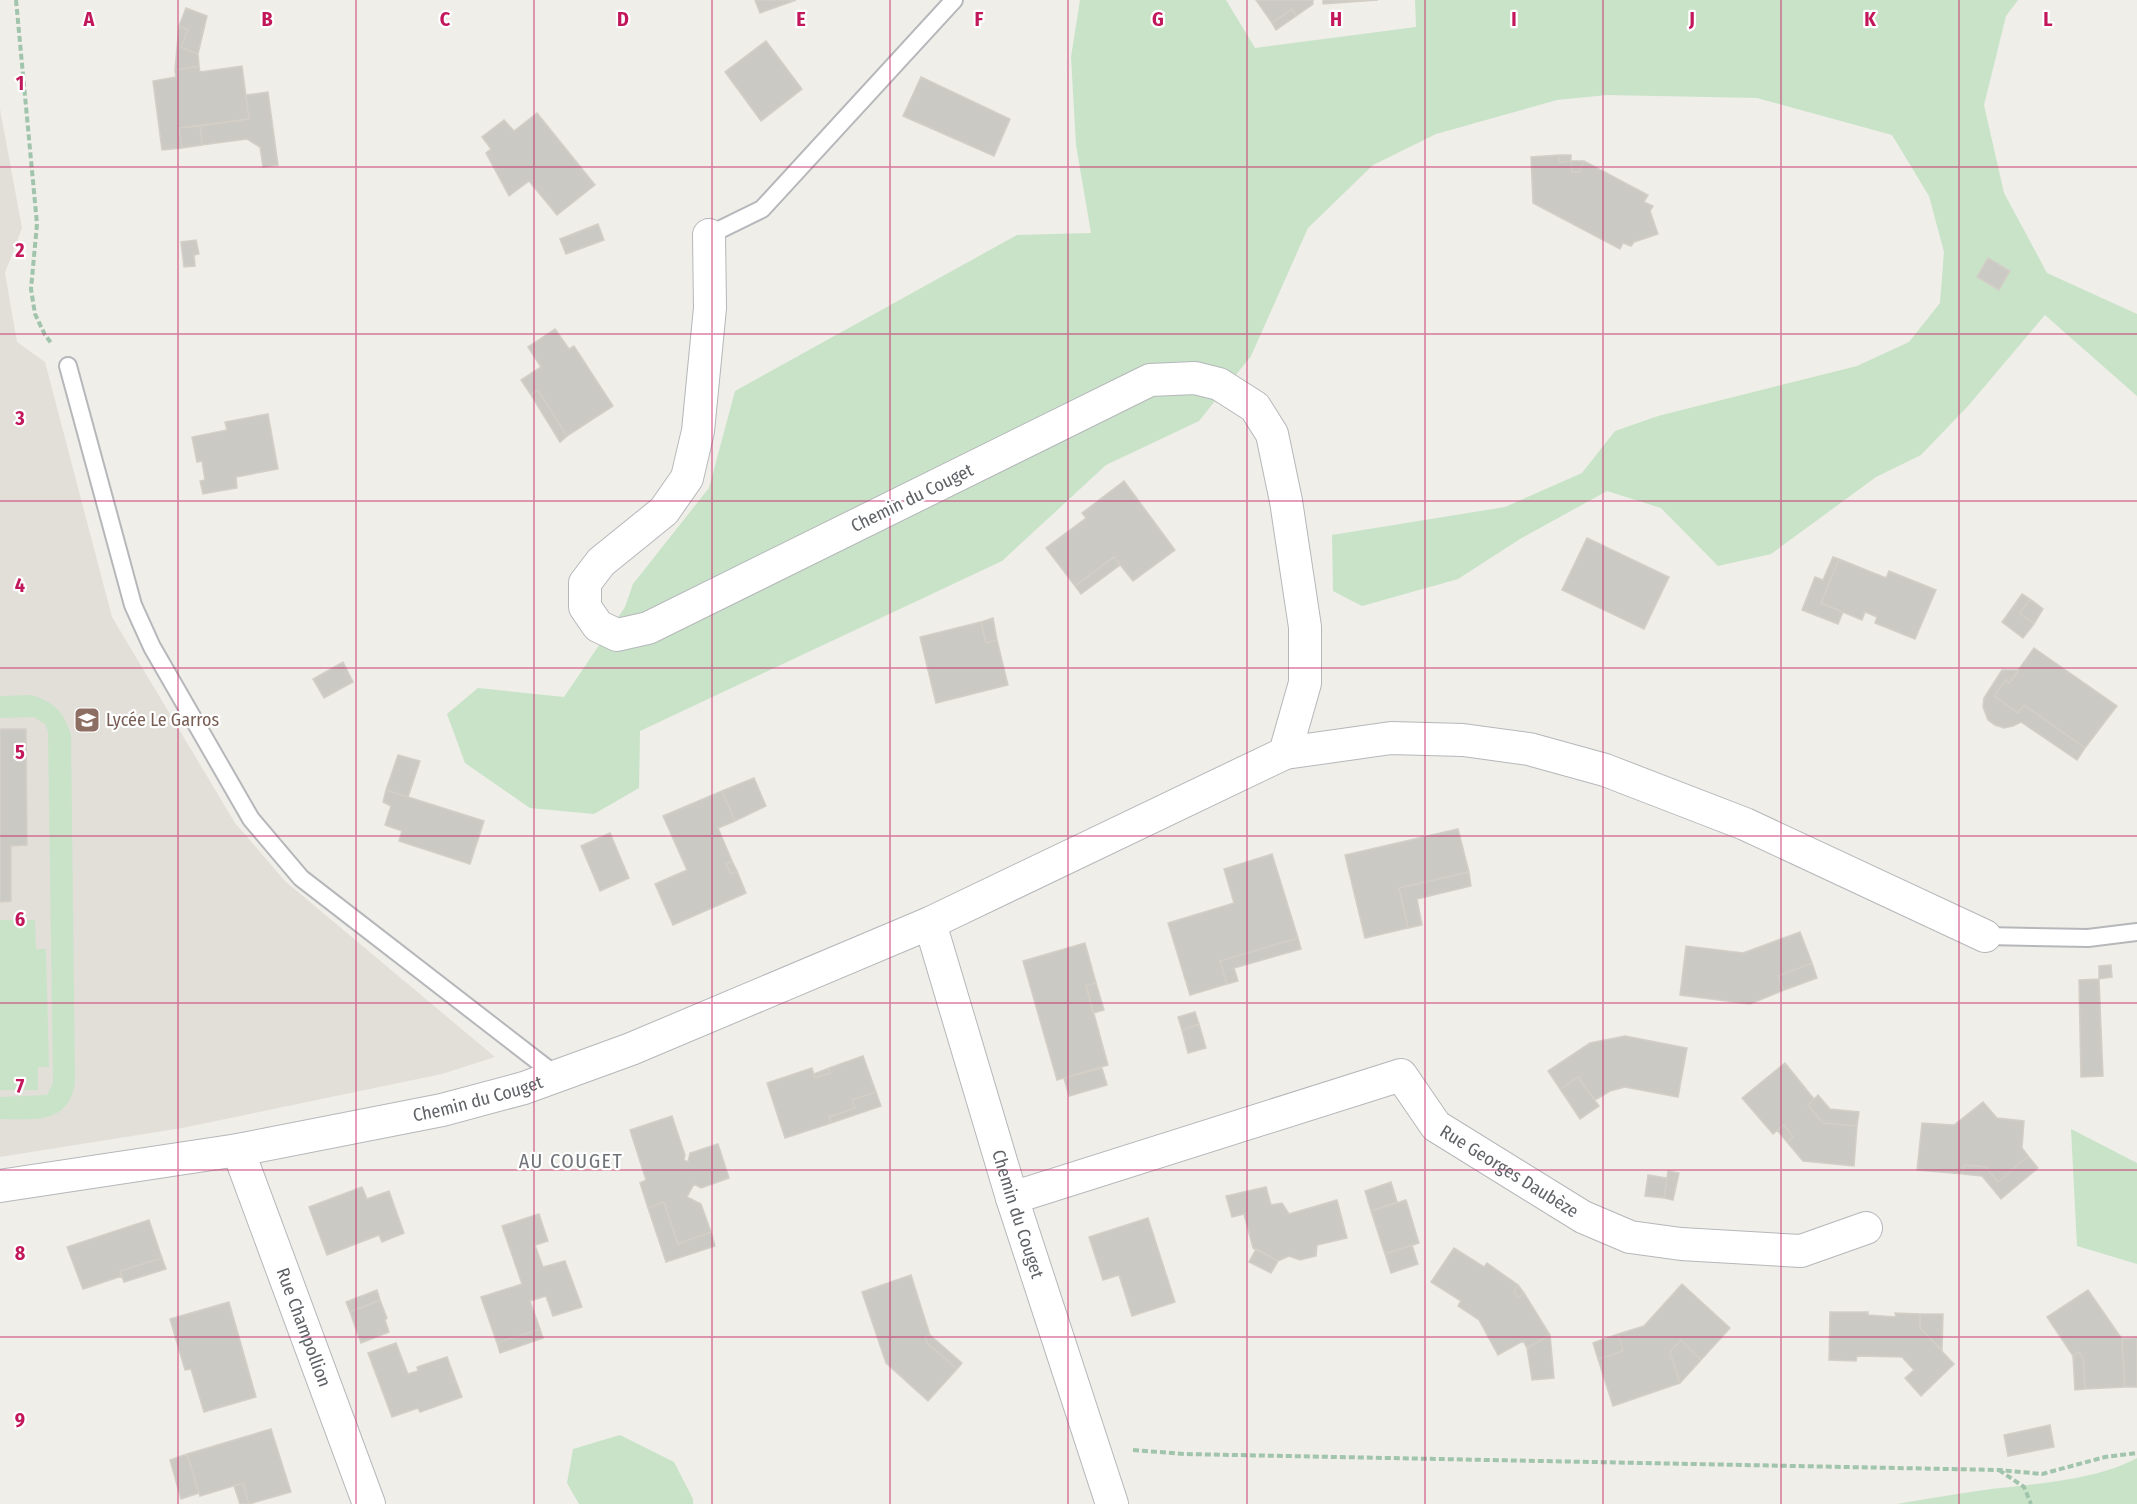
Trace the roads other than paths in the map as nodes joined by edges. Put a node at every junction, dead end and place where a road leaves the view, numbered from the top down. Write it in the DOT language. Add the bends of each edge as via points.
graph roads {
  1 [pos="954,0"];
  2 [pos="709,235"];
  3 [pos="68,366"];
  4 [pos="1285,753"];
  5 [pos="930,923"];
  6 [pos="2137,932"];
  7 [pos="1985,936"];
  8 [pos="557,1076"];
  9 [pos="238,1150"];
  10 [pos="0,1186"];
  11 [pos="1012,1198"];
  12 [pos="1866,1228"];
  13 [pos="369,1504"];
  14 [pos="1112,1504"];
  1 -- 2 [label="lane, Chemin du Couget" via="762,209"];
  2 -- 4 [label="street, Chemin du Couget" via="710,308 698,431 687,478 664,511 601,562 585,583 585,607 598,626 617,635 648,628 1150,380 1195,378 1219,384 1255,407 1272,434 1305,627 1305,683"];
  3 -- 8 [label="lane" via="133,605 152,648 251,819 301,878"];
  4 -- 5 [label="street, Chemin du Couget"];
  4 -- 7 [label="street" via="1391,738 1463,740 1529,749 1605,770 1745,824"];
  5 -- 8 [label="street, Chemin du Couget"];
  5 -- 11 [label="street, Chemin du Couget"];
  6 -- 7 [label="lane" via="2088,938"];
  8 -- 9 [label="street, Chemin du Couget" via="442,1110"];
  9 -- 10 [label="street, Chemin du Couget"];
  9 -- 13 [label="street, Rue Champollion"];
  11 -- 12 [label="street, Rue Georges Daubèze" via="1401,1075 1436,1126 1583,1217 1630,1237 1801,1251"];
  11 -- 14 [label="street, Chemin du Couget"];
}
